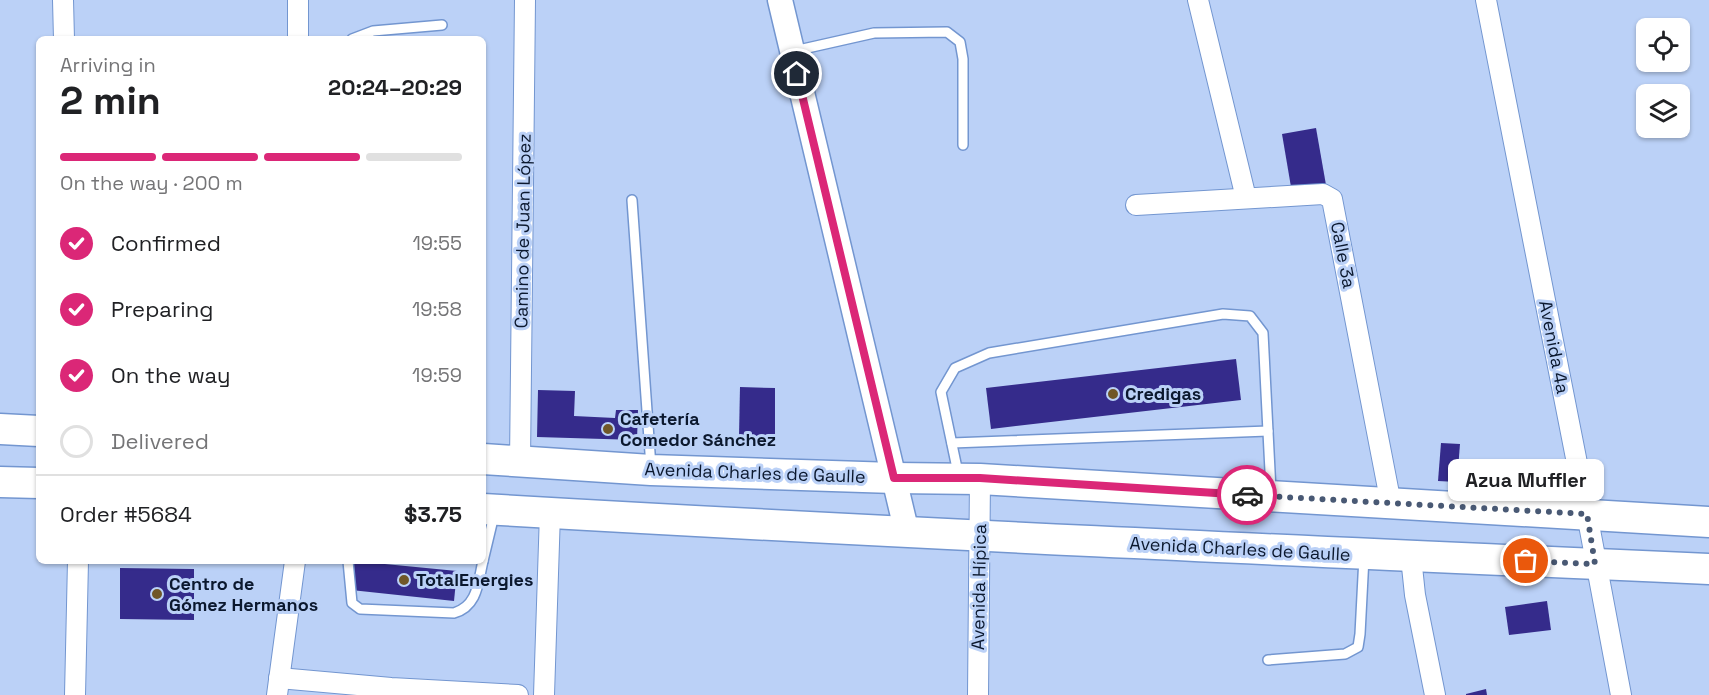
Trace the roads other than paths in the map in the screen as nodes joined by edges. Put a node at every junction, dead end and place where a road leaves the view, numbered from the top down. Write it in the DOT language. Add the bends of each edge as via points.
graph roads {
  1 [pos="63,0"];
  2 [pos="298,0"];
  3 [pos="525,0"];
  4 [pos="780,0"];
  5 [pos="1198,0"];
  6 [pos="1486,0"];
  7 [pos="442,25"];
  8 [pos="64,36"];
  9 [pos="298,36"];
  10 [pos="360,36"];
  11 [pos="792,51"];
  12 [pos="963,145"];
  13 [pos="1246,198"];
  14 [pos="632,200"];
  15 [pos="1136,205"];
  16 [pos="0,429"];
  17 [pos="1268,431"];
  18 [pos="36,432"];
  19 [pos="952,443"];
  20 [pos="486,459"];
  21 [pos="520,462"];
  22 [pos="651,470"];
  23 [pos="894,478"];
  24 [pos="970,479"];
  25 [pos="0,482"];
  26 [pos="36,483"];
  27 [pos="1272,497"];
  28 [pos="1391,504"];
  29 [pos="489,509"];
  30 [pos="550,513"];
  31 [pos="1587,514"];
  32 [pos="1709,522"];
  33 [pos="908,533"];
  34 [pos="486,535"];
  35 [pos="980,536"];
  36 [pos="1364,555"];
  37 [pos="1411,557"];
  38 [pos="78,564"];
  39 [pos="295,564"];
  40 [pos="348,564"];
  41 [pos="482,564"];
  42 [pos="1595,564"];
  43 [pos="1709,569"];
  44 [pos="1268,660"];
  45 [pos="278,686"];
  46 [pos="391,691"];
  47 [pos="75,695"];
  48 [pos="518,695"];
  49 [pos="544,695"];
  50 [pos="978,695"];
  51 [pos="1435,695"];
  52 [pos="1621,695"];
  1 -- 8 [label="street"];
  2 -- 9 [label="street"];
  3 -- 21 [label="street, Camino de Juan López"];
  4 -- 11 [label="street"];
  5 -- 13 [label="street"];
  6 -- 31 [label="street, Avenida 4a"];
  7 -- 10 [label="lane" via="373,31"];
  11 -- 12 [label="lane" via="874,33 947,32 960,42 963,59"];
  11 -- 23 [label="street"];
  13 -- 15 [label="street, Calle 3a"];
  13 -- 28 [label="street, Calle 3a" via="1323,194 1332,199"];
  14 -- 22 [label="lane"];
  16 -- 18 [label="main road"];
  17 -- 19 [label="lane"];
  17 -- 19 [label="lane" via="1263,333 1250,316 1223,314 989,353 955,368 941,392"];
  17 -- 27 [label="lane"];
  19 -- 24 [label="lane"];
  20 -- 21 [label="main road, Avenida Charles de Gaulle"];
  21 -- 22 [label="main road, Avenida Charles de Gaulle"];
  22 -- 23 [label="main road, Avenida Charles de Gaulle"];
  23 -- 24 [label="main road, Avenida Charles de Gaulle"];
  23 -- 33 [label="street"];
  24 -- 27 [label="main road, Avenida Charles de Gaulle"];
  24 -- 35 [label="street, Avenida Hípica"];
  25 -- 26 [label="main road"];
  27 -- 28 [label="main road, Avenida Charles de Gaulle"];
  28 -- 31 [label="main road, Avenida Charles de Gaulle"];
  29 -- 30 [label="main road, Avenida Charles de Gaulle"];
  29 -- 34 [label="lane"];
  30 -- 33 [label="main road, Avenida Charles de Gaulle"];
  30 -- 49 [label="street"];
  31 -- 32 [label="main road, Avenida Charles de Gaulle"];
  31 -- 42 [label="street, Avenida 4a"];
  33 -- 35 [label="main road, Avenida Charles de Gaulle"];
  35 -- 36 [label="main road, Avenida Charles de Gaulle"];
  35 -- 50 [label="street, Avenida Hípica"];
  36 -- 37 [label="main road, Avenida Charles de Gaulle"];
  36 -- 44 [label="lane" via="1358,646 1346,654"];
  37 -- 42 [label="main road, Avenida Charles de Gaulle"];
  37 -- 51 [label="street"];
  38 -- 47 [label="street"];
  39 -- 45 [label="street"];
  40 -- 41 [label="lane" via="352,603 360,609 454,613 464,610 473,600"];
  42 -- 43 [label="main road, Avenida Charles de Gaulle"];
  42 -- 52 [label="street, Avenida 4a"];
  45 -- 46 [label="street"];
  46 -- 48 [label="street"];
}
